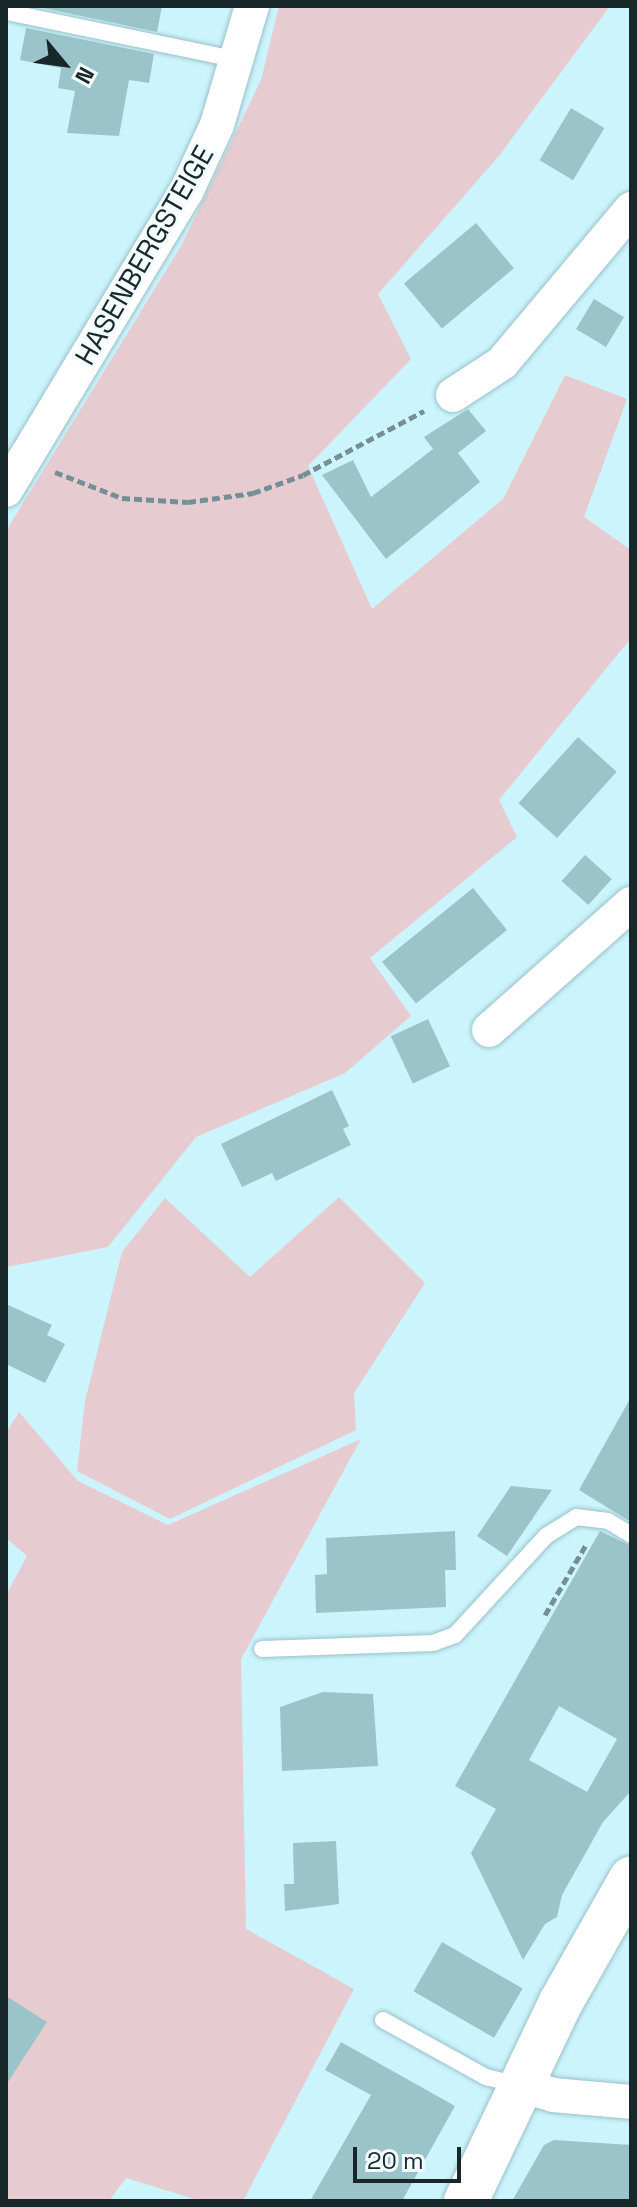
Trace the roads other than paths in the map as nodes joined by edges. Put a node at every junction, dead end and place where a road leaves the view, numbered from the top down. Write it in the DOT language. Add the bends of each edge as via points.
graph roads {
  1 [pos="252,6"];
  2 [pos="12,13"];
  3 [pos="238,60"];
  4 [pos="631,209"];
  5 [pos="453,395"];
  6 [pos="6,490"];
  7 [pos="631,904"];
  8 [pos="489,1030"];
  9 [pos="631,1535"];
  10 [pos="262,1649"];
  11 [pos="631,1879"];
  12 [pos="383,2020"];
  13 [pos="519,2085"];
  14 [pos="631,2102"];
  15 [pos="466,2201"];
  1 -- 3 [label="street, HASENBERGSTEIGE"];
  2 -- 3 [label="lane"];
  3 -- 6 [label="street, HASENBERGSTEIGE" via="217,125 186,192"];
  4 -- 5 [label="street" via="502,363"];
  7 -- 8 [label="street"];
  9 -- 10 [label="lane" via="608,1521 576,1517 546,1536 464,1627 433,1643"];
  11 -- 13 [label="street"];
  12 -- 13 [label="lane" via="486,2077"];
  13 -- 14 [label="street" via="553,2095"];
  13 -- 15 [label="street"];
}
